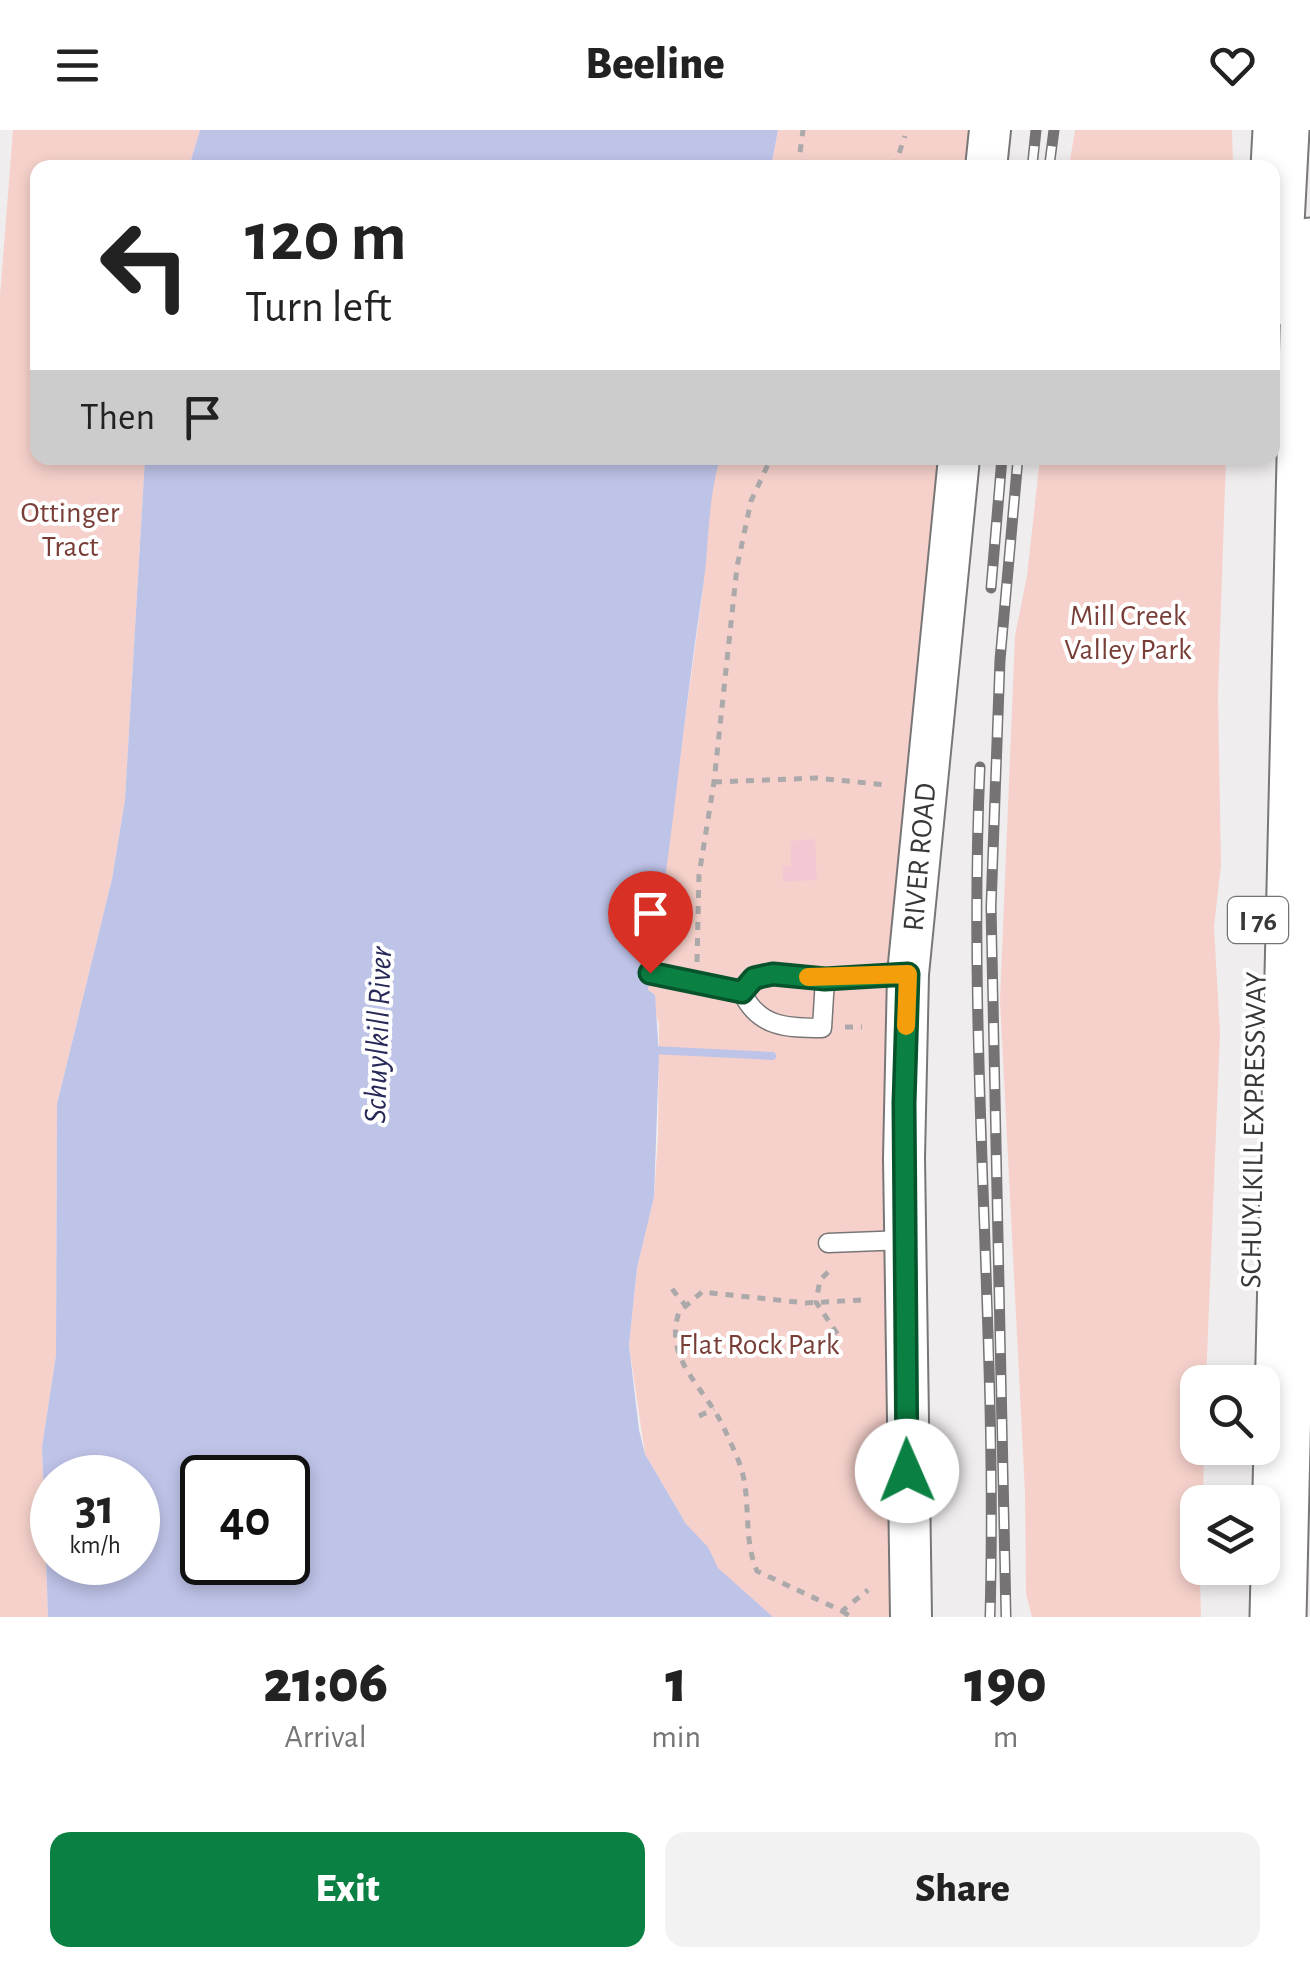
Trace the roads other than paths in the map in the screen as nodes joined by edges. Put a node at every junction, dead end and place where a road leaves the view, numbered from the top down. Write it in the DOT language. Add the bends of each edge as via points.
graph roads {
  1 [pos="990,130"];
  2 [pos="1280,130"];
  3 [pos="987,160"];
  4 [pos="1279,160"];
  5 [pos="1310,246"];
  6 [pos="958,465"];
  7 [pos="1268,465"];
  8 [pos="650,973"];
  9 [pos="908,974"];
  10 [pos="825,979"];
  11 [pos="742,992"];
  12 [pos="905,1240"];
  13 [pos="828,1243"];
  14 [pos="1248,1365"];
  15 [pos="1243,1585"];
  16 [pos="911,1617"];
  17 [pos="1242,1617"];
  18 [pos="1278,1617"];
  1 -- 3 [label="street"];
  2 -- 4 [label="highway"];
  5 -- 18 [label="highway, SCHUYLKILL EXPRESSWAY / I 76"];
  6 -- 9 [label="street, RIVER ROAD"];
  7 -- 14 [label="highway, SCHUYLKILL EXPRESSWAY / I 76"];
  8 -- 11 [label="lane"];
  9 -- 10 [label="lane"];
  9 -- 12 [label="street, RIVER ROAD"];
  10 -- 11 [label="lane" via="773,974 754,978"];
  10 -- 11 [label="lane" via="822,1028 770,1024 751,1012"];
  12 -- 13 [label="lane"];
  12 -- 16 [label="street, RIVER ROAD"];
  15 -- 17 [label="highway"];
}
